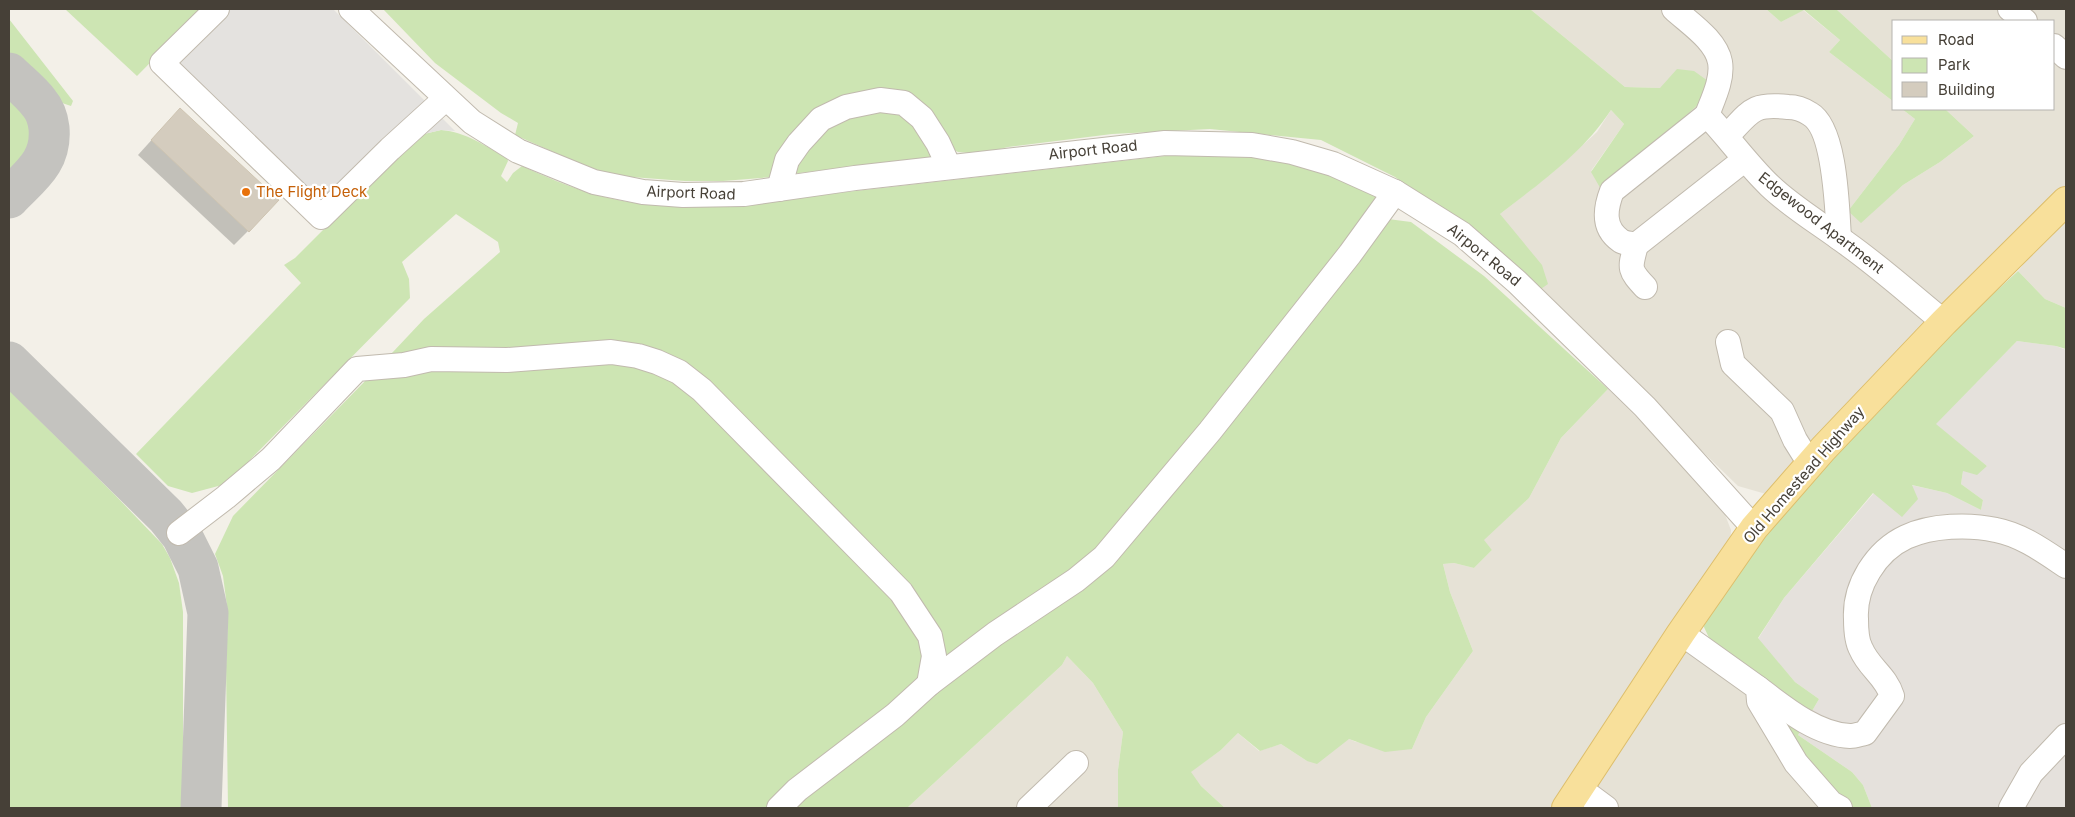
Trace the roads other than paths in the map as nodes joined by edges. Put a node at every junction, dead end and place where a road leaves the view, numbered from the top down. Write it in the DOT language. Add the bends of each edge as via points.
graph roads {
  1 [pos="217,9"];
  2 [pos="351,9"];
  3 [pos="1674,9"];
  4 [pos="2010,9"];
  5 [pos="2024,20"];
  6 [pos="2055,47"];
  7 [pos="2066,57"];
  8 [pos="445,99"];
  9 [pos="1707,115"];
  10 [pos="1727,136"];
  11 [pos="1744,160"];
  12 [pos="949,167"];
  13 [pos="779,189"];
  14 [pos="1395,192"];
  15 [pos="2066,201"];
  16 [pos="1839,238"];
  17 [pos="1636,245"];
  18 [pos="1645,287"];
  19 [pos="1944,322"];
  20 [pos="1728,342"];
  21 [pos="1810,464"];
  22 [pos="1754,528"];
  23 [pos="179,533"];
  24 [pos="2066,566"];
  25 [pos="1681,632"];
  26 [pos="929,684"];
  27 [pos="1758,688"];
  28 [pos="2066,736"];
  29 [pos="1076,763"];
  30 [pos="1572,798"];
  31 [pos="780,808"];
  32 [pos="1029,808"];
  33 [pos="1606,808"];
  34 [pos="1840,808"];
  35 [pos="2011,808"];
  1 -- 8 [label="street" via="162,64 321,216"];
  2 -- 8 [label="street, Airport Road"];
  3 -- 9 [label="street" via="1712,44 1720,62 1718,83"];
  4 -- 5 [label="street"];
  6 -- 7 [label="street"];
  8 -- 13 [label="street, Airport Road" via="472,122 518,151 594,182 643,192 682,195 744,194"];
  9 -- 10 [label="street, Edgewood Apartment"];
  9 -- 17 [label="street" via="1612,190 1606,208 1607,225 1621,241"];
  10 -- 11 [label="street, Edgewood Apartment"];
  10 -- 16 [label="street" via="1752,110 1768,104 1794,107 1811,114 1821,128 1832,159"];
  11 -- 16 [label="street, Edgewood Apartment" via="1771,187"];
  11 -- 17 [label="street"];
  12 -- 13 [label="street, Airport Road"];
  12 -- 13 [label="street" via="922,118 904,103 880,100 846,107 821,119 786,160"];
  12 -- 14 [label="street, Airport Road" via="1165,143 1252,145 1333,164"];
  14 -- 22 [label="street, Airport Road" via="1462,234 1517,282 1645,407"];
  14 -- 26 [label="street" via="1210,431 1104,557"];
  15 -- 19 [label="main road, Old Homestead Highway"];
  16 -- 19 [label="street, Edgewood Apartment"];
  17 -- 18 [label="street" via="1632,274"];
  19 -- 21 [label="main road, Old Homestead Highway"];
  20 -- 21 [label="street" via="1733,364 1782,411"];
  21 -- 22 [label="main road, Old Homestead Highway"];
  22 -- 25 [label="main road, Old Homestead Highway"];
  23 -- 26 [label="street" via="271,459 357,369 431,359 507,360 611,352 638,356 679,372 702,390 900,592 930,636 934,656"];
  24 -- 27 [label="street" via="2037,546 1997,530 1964,527 1906,537 1886,550 1858,591 1856,619 1860,649 1888,684 1892,696 1865,733 1850,736 1826,730 1795,715"];
  25 -- 27 [label="street"];
  25 -- 30 [label="main road, Old Homestead Highway"];
  26 -- 31 [label="street" via="895,715 797,790"];
  27 -- 34 [label="street" via="1759,701 1796,763 1831,803"];
  28 -- 35 [label="street" via="2031,773"];
  29 -- 32 [label="street"];
  30 -- 33 [label="street"];
}
